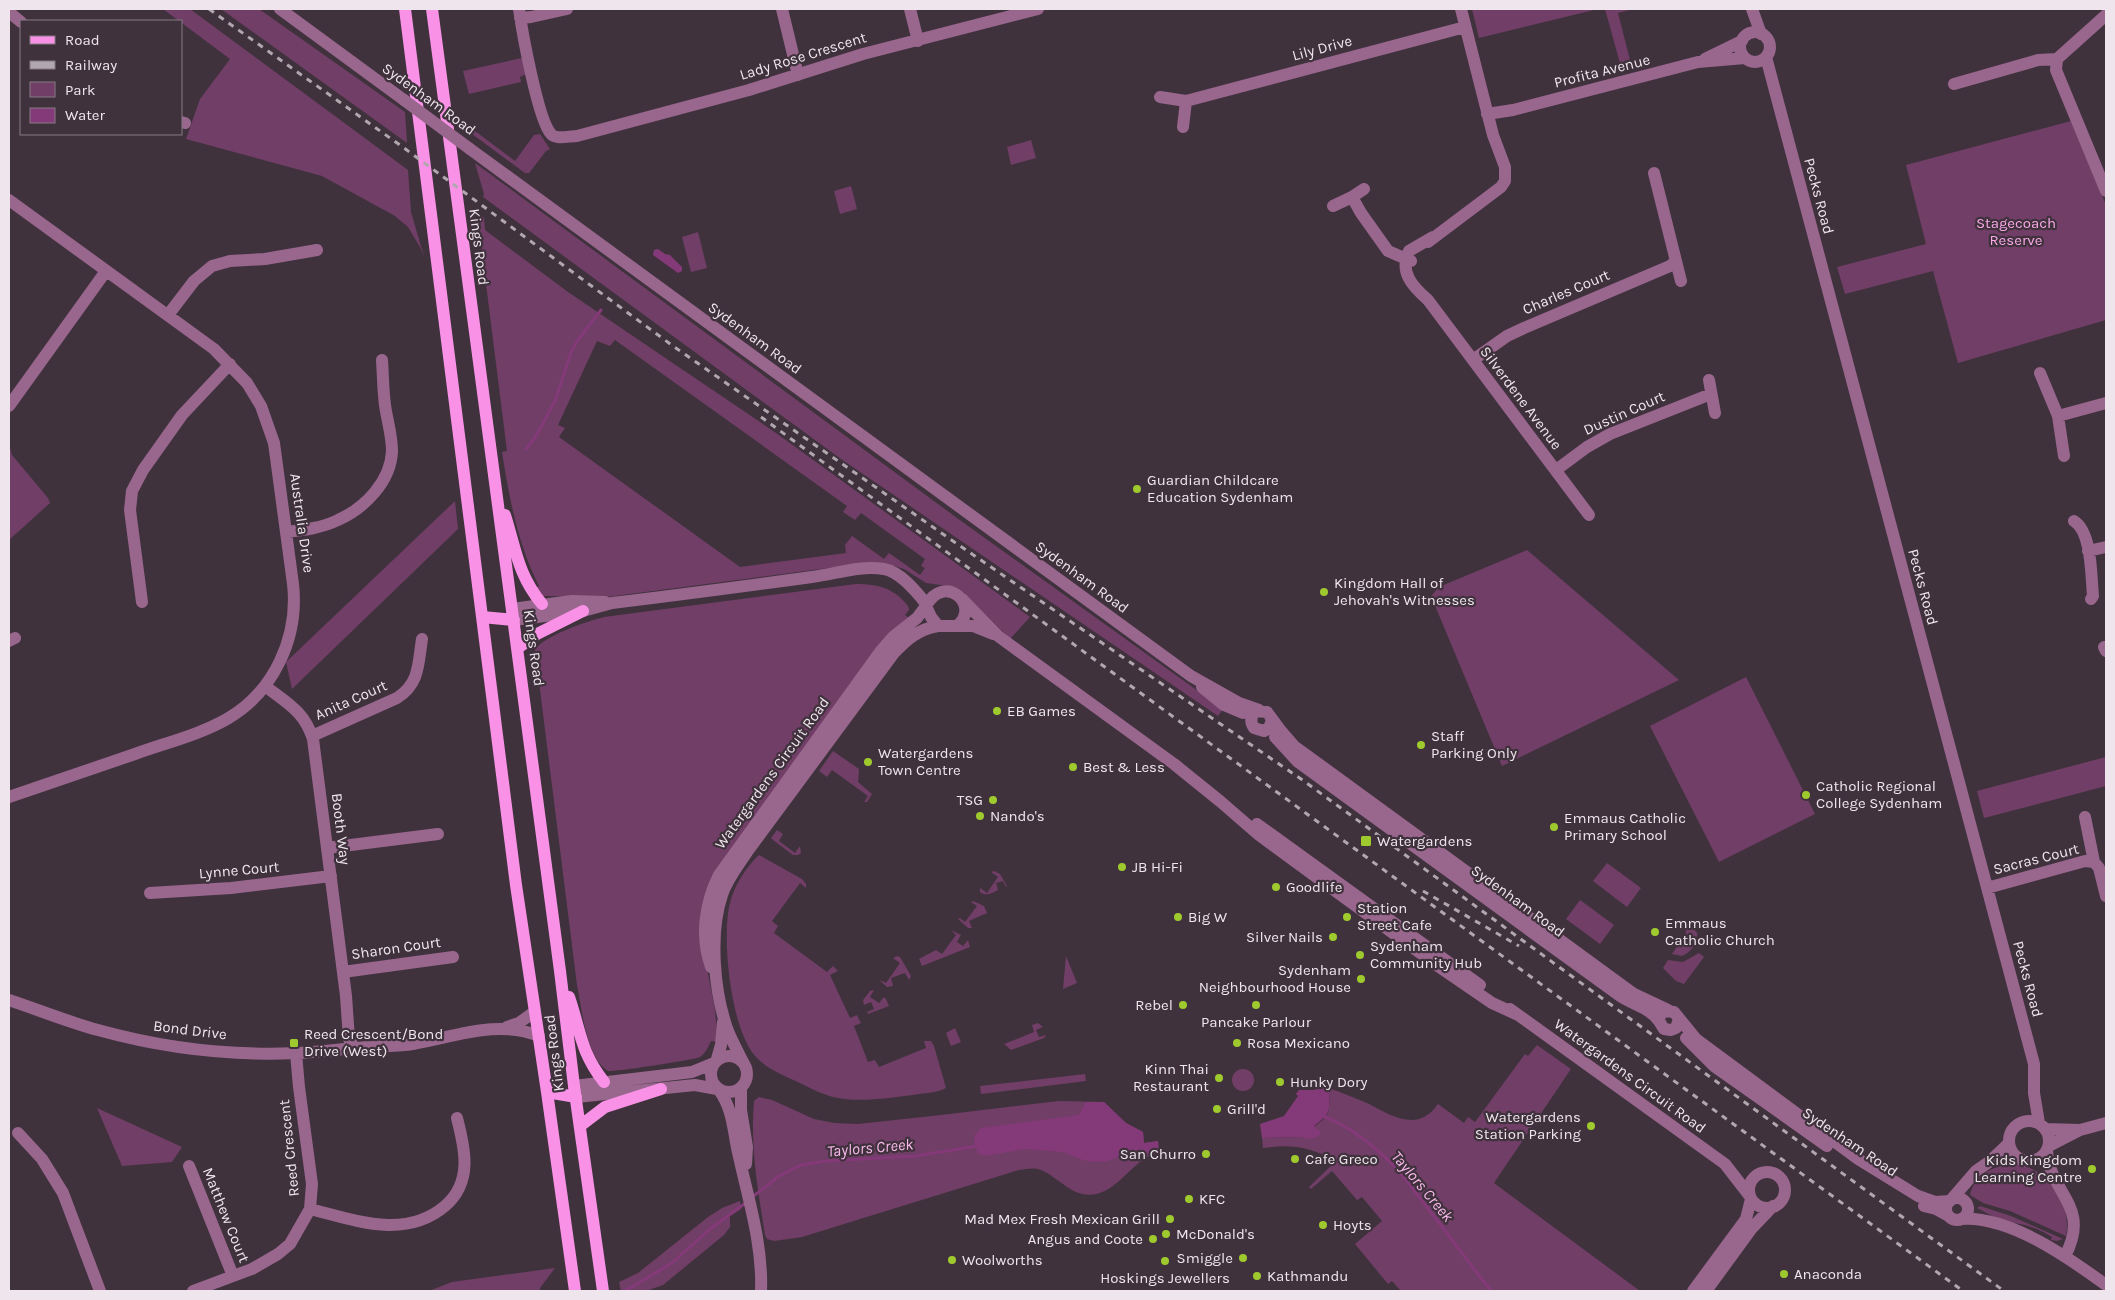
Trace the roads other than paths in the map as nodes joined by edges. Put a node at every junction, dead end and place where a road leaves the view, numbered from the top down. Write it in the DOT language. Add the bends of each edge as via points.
graph roads {
  1 [pos="273,9"];
  2 [pos="280,9"];
  3 [pos="405,9"];
  4 [pos="432,9"];
  5 [pos="567,9"];
  6 [pos="782,9"];
  7 [pos="910,9"];
  8 [pos="1038,9"];
  9 [pos="1460,9"];
  10 [pos="1750,9"];
  11 [pos="9,12"];
  12 [pos="519,13"];
  13 [pos="2106,15"];
  14 [pos="20,21"];
  15 [pos="301,26"];
  16 [pos="1466,27"];
  17 [pos="1761,34"];
  18 [pos="1744,38"];
  19 [pos="918,41"];
  20 [pos="1766,57"];
  21 [pos="2057,58"];
  22 [pos="1748,59"];
  23 [pos="1698,62"];
  24 [pos="798,75"];
  25 [pos="1954,84"];
  26 [pos="1773,91"];
  27 [pos="1160,97"];
  28 [pos="1186,101"];
  29 [pos="1488,117"];
  30 [pos="1183,127"];
  31 [pos="1654,174"];
  32 [pos="1364,189"];
  33 [pos="2106,191"];
  34 [pos="1352,197"];
  35 [pos="9,200"];
  36 [pos="1333,206"];
  37 [pos="317,250"];
  38 [pos="1408,260"];
  39 [pos="1676,262"];
  40 [pos="106,271"];
  41 [pos="1680,281"];
  42 [pos="168,316"];
  43 [pos="382,360"];
  44 [pos="1473,360"];
  45 [pos="230,364"];
  46 [pos="2040,373"];
  47 [pos="1709,380"];
  48 [pos="1711,394"];
  49 [pos="2106,403"];
  50 [pos="9,406"];
  51 [pos="1715,413"];
  52 [pos="2058,416"];
  53 [pos="2064,456"];
  54 [pos="1556,470"];
  55 [pos="494,485"];
  56 [pos="1589,515"];
  57 [pos="2074,521"];
  58 [pos="286,532"];
  59 [pos="2106,547"];
  60 [pos="2088,551"];
  61 [pos="899,576"];
  62 [pos="944,591"];
  63 [pos="962,599"];
  64 [pos="2091,600"];
  65 [pos="142,602"];
  66 [pos="612,603"];
  67 [pos="542,604"];
  68 [pos="926,606"];
  69 [pos="583,611"];
  70 [pos="513,615"];
  71 [pos="482,617"];
  72 [pos="958,625"];
  73 [pos="938,626"];
  74 [pos="998,636"];
  75 [pos="422,639"];
  76 [pos="518,648"];
  77 [pos="1191,676"];
  78 [pos="265,686"];
  79 [pos="1259,710"];
  80 [pos="1272,720"];
  81 [pos="1251,722"];
  82 [pos="1264,731"];
  83 [pos="312,736"];
  84 [pos="9,797"];
  85 [pos="2085,818"];
  86 [pos="438,834"];
  87 [pos="1409,835"];
  88 [pos="327,848"];
  89 [pos="2094,862"];
  90 [pos="330,876"];
  91 [pos="1987,888"];
  92 [pos="150,893"];
  93 [pos="2106,896"];
  94 [pos="453,957"];
  95 [pos="560,971"];
  96 [pos="343,972"];
  97 [pos="718,984"];
  98 [pos="9,1000"];
  99 [pos="1668,1010"];
  100 [pos="534,1012"];
  101 [pos="723,1014"];
  102 [pos="1679,1019"];
  103 [pos="1659,1021"];
  104 [pos="505,1028"];
  105 [pos="1671,1030"];
  106 [pos="539,1036"];
  107 [pos="354,1048"];
  108 [pos="296,1053"];
  109 [pos="716,1061"];
  110 [pos="743,1062"];
  111 [pos="604,1082"];
  112 [pos="741,1088"];
  113 [pos="661,1089"];
  114 [pos="718,1089"];
  115 [pos="575,1091"];
  116 [pos="547,1092"];
  117 [pos="2034,1093"];
  118 [pos="1774,1103"];
  119 [pos="457,1118"];
  120 [pos="2021,1123"];
  121 [pos="2106,1123"];
  122 [pos="580,1126"];
  123 [pos="2042,1126"];
  124 [pos="2080,1130"];
  125 [pos="18,1133"];
  126 [pos="2009,1143"];
  127 [pos="2048,1148"];
  128 [pos="2026,1161"];
  129 [pos="1989,1162"];
  130 [pos="1724,1164"];
  131 [pos="189,1166"];
  132 [pos="1758,1174"];
  133 [pos="1970,1178"];
  134 [pos="746,1179"];
  135 [pos="2055,1179"];
  136 [pos="1750,1197"];
  137 [pos="1950,1200"];
  138 [pos="1966,1205"];
  139 [pos="1773,1206"];
  140 [pos="310,1209"];
  141 [pos="1947,1215"];
  142 [pos="1962,1219"];
  143 [pos="1994,1224"];
  144 [pos="2065,1256"];
  145 [pos="233,1276"];
  146 [pos="2106,1285"];
  147 [pos="100,1291"];
  148 [pos="193,1291"];
  149 [pos="575,1291"];
  150 [pos="603,1291"];
  151 [pos="761,1291"];
  152 [pos="1693,1291"];
  153 [pos="1706,1291"];
  1 -- 15 [label="street, Sydenham Road"];
  2 -- 15 [label="street, Sydenham Road"];
  3 -- 71 [label="main road, Kings Road"];
  4 -- 55 [label="main road, Kings Road"];
  5 -- 12 [label="street" via="531,18"];
  6 -- 24 [label="street"];
  7 -- 19 [label="street"];
  8 -- 19 [label="street, Lady Rose Crescent"];
  9 -- 16 [label="street"];
  10 -- 17 [label="street"];
  10 -- 18 [label="street"];
  11 -- 14 [label="street"];
  12 -- 24 [label="street, Lady Rose Crescent" via="542,116 553,136 577,136"];
  13 -- 21 [label="street"];
  15 -- 77 [label="street, Sydenham Road, bridge"];
  16 -- 28 [label="street, Lily Drive"];
  16 -- 29 [label="street"];
  17 -- 18 [label="street" via="1751,33"];
  17 -- 20 [label="street" via="1770,46"];
  18 -- 22 [label="street" via="1741,50"];
  18 -- 23 [label="street, Profita Avenue"];
  19 -- 24 [label="street, Lady Rose Crescent"];
  20 -- 22 [label="street" via="1759,61"];
  20 -- 26 [label="street, Pecks Road"];
  21 -- 25 [label="street" via="2038,60"];
  21 -- 33 [label="street" via="2056,70"];
  22 -- 23 [label="street, Profita Avenue"];
  22 -- 26 [label="street, Pecks Road"];
  23 -- 29 [label="street, Profita Avenue"];
  26 -- 91 [label="street, Pecks Road"];
  27 -- 28 [label="street, Lily Drive"];
  28 -- 30 [label="street"];
  29 -- 38 [label="street" via="1500,174 1498,180 1474,206 1409,251"];
  31 -- 39 [label="street"];
  32 -- 34 [label="street"];
  34 -- 36 [label="street"];
  34 -- 38 [label="street" via="1388,251"];
  35 -- 40 [label="street, Australia Drive"];
  37 -- 42 [label="street" via="212,266 194,281"];
  38 -- 44 [label="street, Silverdene Avenue" via="1404,267 1408,277"];
  39 -- 41 [label="street"];
  39 -- 44 [label="street, Charles Court" via="1524,328"];
  40 -- 42 [label="street, Australia Drive"];
  40 -- 50 [label="street"];
  42 -- 45 [label="street, Australia Drive"];
  43 -- 58 [label="street" via="392,451 383,481 363,503 338,520 316,528"];
  44 -- 54 [label="street, Silverdene Avenue"];
  45 -- 58 [label="street, Australia Drive" via="255,395 269,425"];
  45 -- 65 [label="street" via="182,415 132,491 130,510"];
  46 -- 52 [label="street"];
  47 -- 48 [label="street"];
  48 -- 51 [label="street"];
  48 -- 54 [label="street, Dustin Court" via="1610,434"];
  49 -- 52 [label="street"];
  52 -- 53 [label="street"];
  54 -- 56 [label="street, Silverdene Avenue"];
  55 -- 67 [label="main road" via="521,572"];
  55 -- 70 [label="main road, Kings Road"];
  57 -- 60 [label="street" via="2082,528"];
  58 -- 78 [label="street, Australia Drive" via="295,595 293,620 285,651"];
  59 -- 60 [label="street"];
  60 -- 64 [label="street"];
  61 -- 62 [label="street" via="931,590"];
  61 -- 66 [label="street" via="885,569 863,568"];
  61 -- 68 [label="street"];
  62 -- 63 [label="street"];
  62 -- 68 [label="street" via="934,595"];
  63 -- 72 [label="street" via="964,616"];
  63 -- 74 [label="street, Watergardens Circuit Road"];
  66 -- 67 [label="street"];
  66 -- 69 [label="street"];
  67 -- 70 [label="street"];
  68 -- 73 [label="street"];
  68 -- 97 [label="street, Watergardens Circuit Road" via="880,652 719,875 709,903 705,938"];
  69 -- 70 [label="street"];
  69 -- 76 [label="main road" via="537,634"];
  70 -- 71 [label="main road"];
  70 -- 76 [label="main road, Kings Road"];
  71 -- 100 [label="main road, Kings Road"];
  72 -- 73 [label="street"];
  72 -- 74 [label="street, Watergardens Circuit Road" via="979,628"];
  73 -- 97 [label="street, Watergardens Circuit Road" via="915,634 894,653 732,874 722,895 716,920"];
  74 -- 130 [label="street, Watergardens Circuit Road" via="1167,759 1259,835 1438,966 1516,1014"];
  75 -- 83 [label="street, Anita Court" via="416,677 406,692"];
  76 -- 95 [label="main road, Kings Road"];
  77 -- 79 [label="street, Sydenham Road" via="1239,703"];
  77 -- 81 [label="street, Sydenham Road" via="1214,699 1241,712"];
  78 -- 83 [label="street, Booth Way" via="296,710"];
  78 -- 84 [label="street, Australia Drive" via="243,708 209,728"];
  79 -- 80 [label="street" via="1267,712"];
  79 -- 81 [label="street"];
  80 -- 82 [label="street"];
  80 -- 87 [label="street, Sydenham Road" via="1294,746"];
  81 -- 82 [label="street" via="1254,728"];
  82 -- 87 [label="street, Sydenham Road" via="1278,738 1298,762"];
  83 -- 88 [label="street, Booth Way"];
  85 -- 89 [label="street, Sacras Court"];
  86 -- 88 [label="street"];
  87 -- 99 [label="street, Sydenham Road" via="1634,994"];
  87 -- 103 [label="street, Sydenham Road" via="1620,996 1649,1010"];
  88 -- 90 [label="street, Booth Way"];
  89 -- 91 [label="street, Sacras Court" via="2085,861"];
  89 -- 93 [label="street, Sacras Court" via="2099,868"];
  90 -- 92 [label="street, Lynne Court" via="231,888"];
  90 -- 96 [label="street, Booth Way"];
  91 -- 117 [label="street, Pecks Road" via="2034,1064"];
  94 -- 96 [label="street, Sharon Court"];
  95 -- 111 [label="main road" via="585,1052"];
  95 -- 115 [label="main road, Kings Road"];
  96 -- 107 [label="street, Booth Way" via="355,1034"];
  97 -- 101 [label="street, Watergardens Circuit Road"];
  98 -- 108 [label="street, Bond Drive" via="98,1030 152,1043 240,1053"];
  99 -- 102 [label="street"];
  99 -- 103 [label="street" via="1662,1013"];
  100 -- 104 [label="street"];
  100 -- 106 [label="main road, Kings Road"];
  101 -- 109 [label="street, Watergardens Circuit Road" via="721,1045"];
  101 -- 110 [label="street, Watergardens Circuit Road"];
  102 -- 105 [label="street" via="1676,1028"];
  102 -- 118 [label="street, Sydenham Road" via="1696,1039"];
  103 -- 105 [label="street" via="1664,1029"];
  104 -- 106 [label="street" via="525,1030"];
  104 -- 107 [label="street, Bond Drive" via="412,1044"];
  105 -- 118 [label="street, Sydenham Road" via="1685,1037 1714,1066"];
  106 -- 116 [label="main road, Kings Road"];
  107 -- 108 [label="street, Bond Drive"];
  108 -- 140 [label="street, Reed Crescent" via="312,1184"];
  109 -- 110 [label="street" via="733,1056"];
  109 -- 111 [label="street" via="692,1072"];
  109 -- 114 [label="street" via="711,1067 711,1079"];
  110 -- 112 [label="street" via="747,1076"];
  111 -- 115 [label="street"];
  112 -- 114 [label="street" via="730,1093"];
  112 -- 134 [label="street"];
  113 -- 114 [label="street" via="695,1085"];
  113 -- 115 [label="street"];
  113 -- 122 [label="main road" via="615,1103"];
  114 -- 134 [label="street" via="729,1106"];
  115 -- 116 [label="main road"];
  115 -- 122 [label="main road, Kings Road"];
  116 -- 149 [label="main road, Kings Road"];
  117 -- 120 [label="street, Pecks Road"];
  117 -- 123 [label="street, Pecks Road"];
  118 -- 137 [label="street, Sydenham Road" via="1898,1185 1928,1200"];
  118 -- 141 [label="street, Sydenham Road" via="1889,1188"];
  119 -- 140 [label="street" via="466,1166 456,1194 437,1213 418,1223 390,1225"];
  120 -- 123 [label="street" via="2027,1121"];
  120 -- 126 [label="street" via="2012,1131"];
  121 -- 124 [label="street"];
  122 -- 150 [label="main road, Kings Road"];
  123 -- 124 [label="street"];
  123 -- 127 [label="street" via="2050,1140"];
  124 -- 127 [label="street"];
  125 -- 147 [label="street" via="42,1159 63,1193"];
  126 -- 128 [label="street" via="2014,1154"];
  126 -- 129 [label="street"];
  127 -- 128 [label="street" via="2040,1158"];
  127 -- 135 [label="street" via="2048,1161"];
  128 -- 129 [label="street"];
  128 -- 135 [label="street"];
  129 -- 133 [label="street"];
  130 -- 132 [label="street, Watergardens Circuit Road"];
  130 -- 136 [label="street, Watergardens Circuit Road"];
  131 -- 145 [label="street, Matthew Court"];
  132 -- 136 [label="street" via="1750,1182"];
  132 -- 139 [label="street" via="1774,1173 1782,1180 1784,1196"];
  133 -- 137 [label="street"];
  133 -- 138 [label="street"];
  134 -- 151 [label="street" via="761,1269"];
  135 -- 144 [label="street" via="2069,1202 2074,1222 2073,1242"];
  136 -- 139 [label="street" via="1761,1206"];
  136 -- 152 [label="street" via="1746,1219"];
  137 -- 138 [label="street" via="1958,1198"];
  137 -- 141 [label="street" via="1946,1206"];
  138 -- 142 [label="street" via="1966,1215"];
  138 -- 143 [label="street"];
  139 -- 153 [label="street" via="1752,1228"];
  140 -- 145 [label="street, Reed Crescent" via="290,1244 266,1262"];
  141 -- 142 [label="street" via="1952,1220"];
  142 -- 143 [label="street"];
  143 -- 144 [label="street" via="2036,1239"];
  144 -- 146 [label="street"];
  145 -- 148 [label="street, Reed Crescent"];
}
